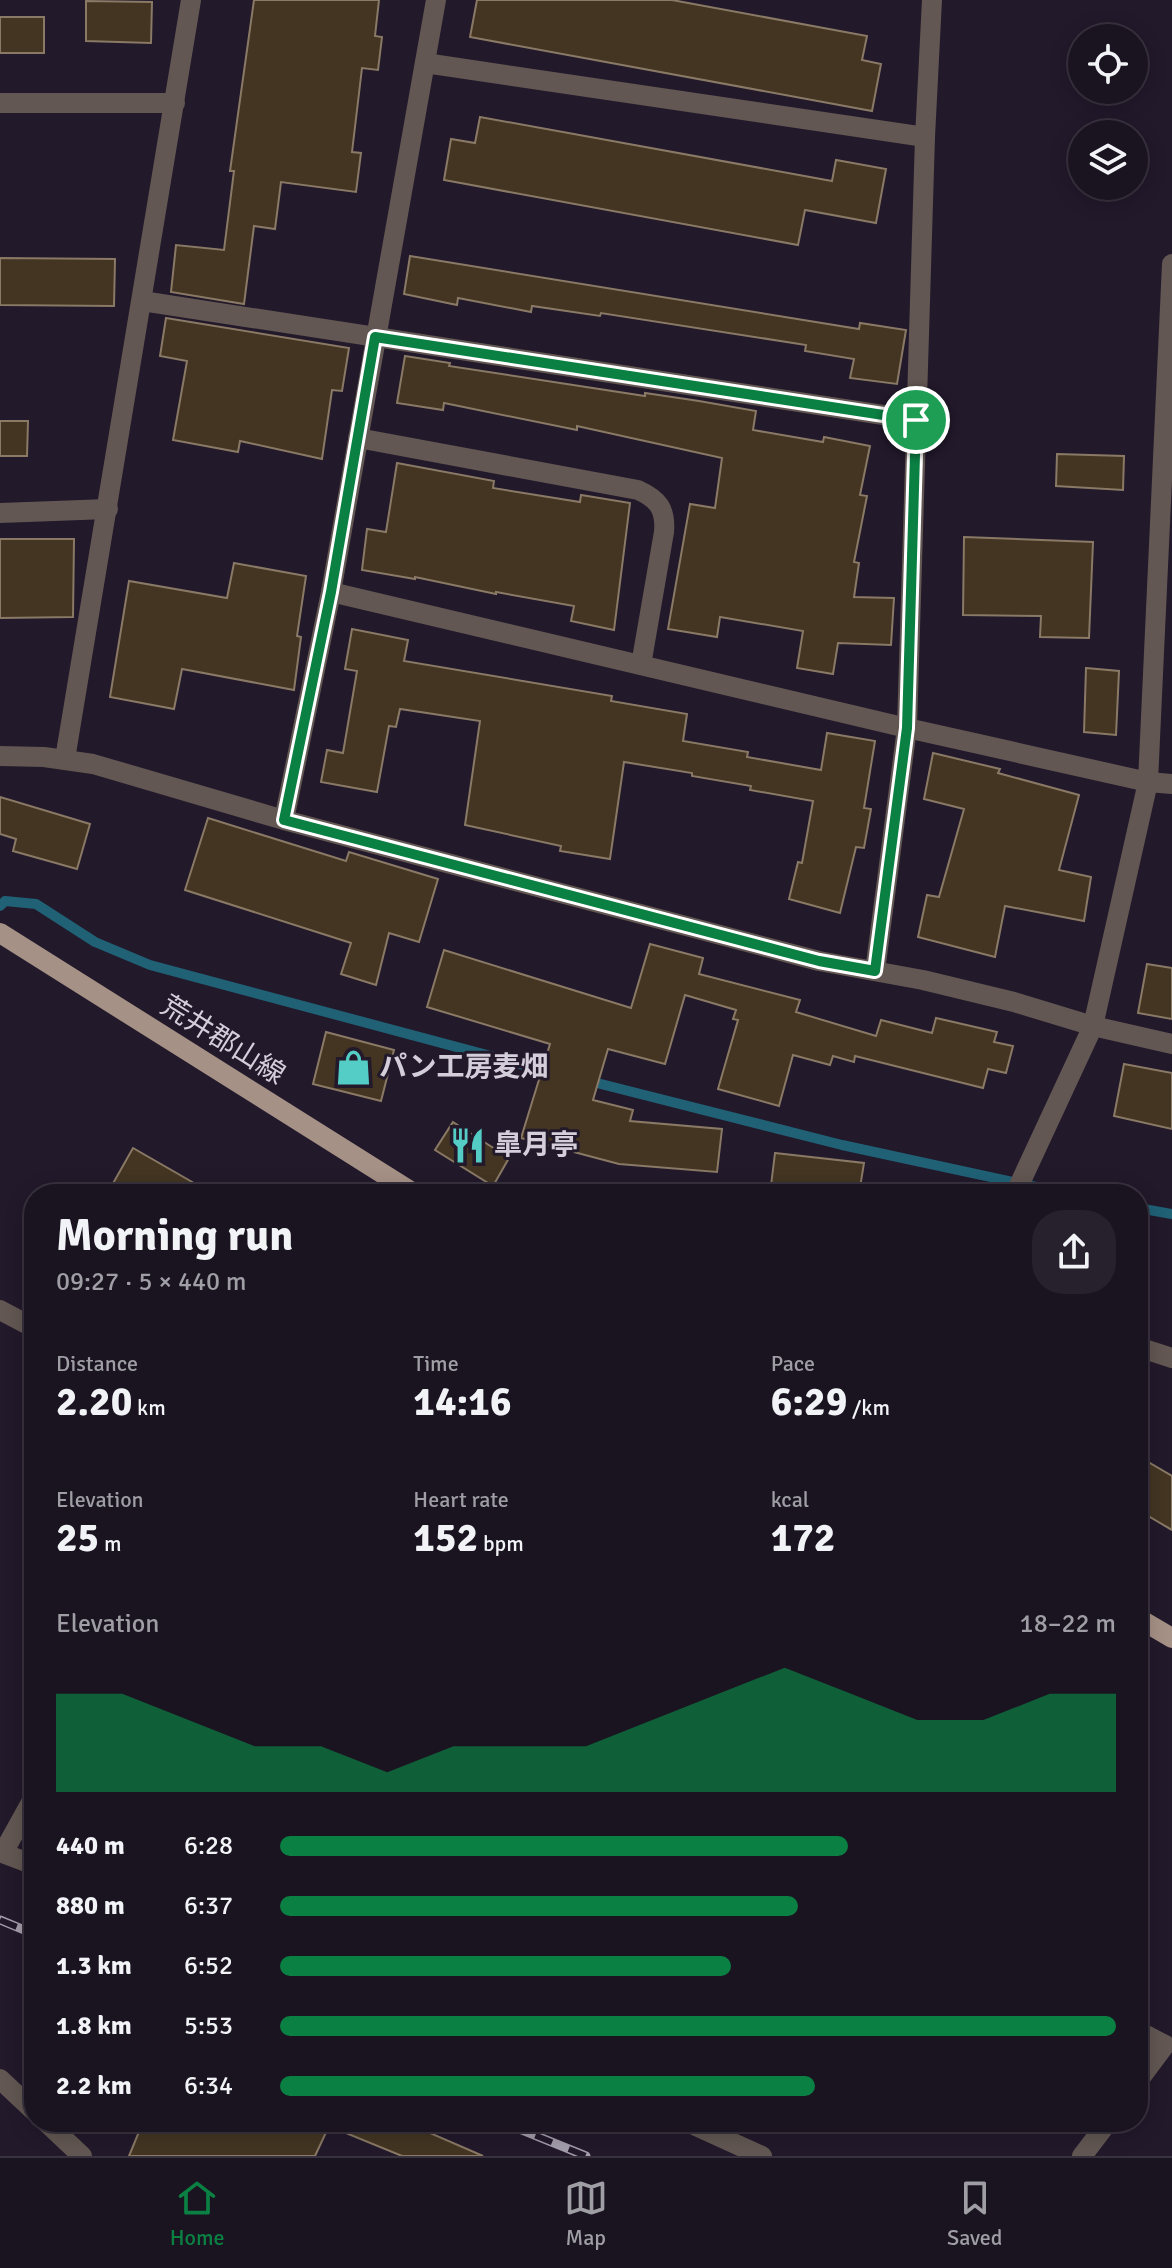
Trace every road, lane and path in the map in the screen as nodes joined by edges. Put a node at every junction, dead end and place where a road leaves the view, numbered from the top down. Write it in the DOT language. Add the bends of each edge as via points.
graph roads {
  1 [pos="191,0"];
  2 [pos="436,0"];
  3 [pos="932,0"];
  4 [pos="425,63"];
  5 [pos="0,103"];
  6 [pos="175,103"];
  7 [pos="925,137"];
  8 [pos="1172,264"];
  9 [pos="142,301"];
  10 [pos="1171,311"];
  11 [pos="375,337"];
  12 [pos="916,420"];
  13 [pos="358,438"];
  14 [pos="108,509"];
  15 [pos="0,513"];
  16 [pos="331,592"];
  17 [pos="641,665"];
  18 [pos="907,728"];
  19 [pos="0,756"];
  20 [pos="65,759"];
  21 [pos="1148,782"];
  22 [pos="1172,784"];
  23 [pos="284,820"];
  24 [pos="0,933"];
  25 [pos="875,971"];
  26 [pos="1093,1026"];
  27 [pos="1172,1044"];
  28 [pos="399,1184"];
  29 [pos="1020,1184"];
  30 [pos="0,1310"];
  31 [pos="24,1323"];
  32 [pos="1148,1350"];
  33 [pos="1172,1358"];
  34 [pos="1148,1624"];
  35 [pos="1172,1638"];
  36 [pos="24,1814"];
  37 [pos="2,1853"];
  38 [pos="24,1861"];
  39 [pos="1148,2036"];
  40 [pos="1148,2068"];
  41 [pos="0,2079"];
  42 [pos="24,2102"];
  43 [pos="57,2132"];
  44 [pos="709,2132"];
  45 [pos="1100,2132"];
  46 [pos="82,2156"];
  47 [pos="762,2156"];
  48 [pos="1082,2156"];
  1 -- 6 [label="street"];
  2 -- 4 [label="street"];
  3 -- 7 [label="street"];
  4 -- 7 [label="street"];
  4 -- 11 [label="street"];
  5 -- 6 [label="street"];
  6 -- 9 [label="street"];
  7 -- 12 [label="street"];
  8 -- 10 [label="street"];
  9 -- 11 [label="street"];
  9 -- 14 [label="street"];
  10 -- 21 [label="street"];
  11 -- 12 [label="street"];
  11 -- 13 [label="street"];
  12 -- 18 [label="street"];
  13 -- 16 [label="street"];
  13 -- 17 [label="street" via="638,490 654,498 662,508 664,532"];
  14 -- 15 [label="street"];
  14 -- 20 [label="street"];
  16 -- 17 [label="street"];
  16 -- 23 [label="street"];
  17 -- 18 [label="street"];
  18 -- 21 [label="street"];
  18 -- 25 [label="street"];
  19 -- 20 [label="street"];
  20 -- 23 [label="street"];
  21 -- 22 [label="street"];
  21 -- 26 [label="street"];
  23 -- 25 [label="street" via="819,961"];
  24 -- 28 [label="main road, 荒井郡山線"];
  25 -- 26 [label="street"];
  26 -- 27 [label="street"];
  26 -- 29 [label="street"];
  30 -- 31 [label="street"];
  32 -- 33 [label="street"];
  34 -- 35 [label="main road"];
  36 -- 37 [label="street"];
  37 -- 38 [label="street"];
  39 -- 40 [label="street" via="1165,2045"];
  41 -- 42 [label="street"];
  43 -- 46 [label="street"];
  44 -- 47 [label="street"];
  45 -- 48 [label="street"];
}
